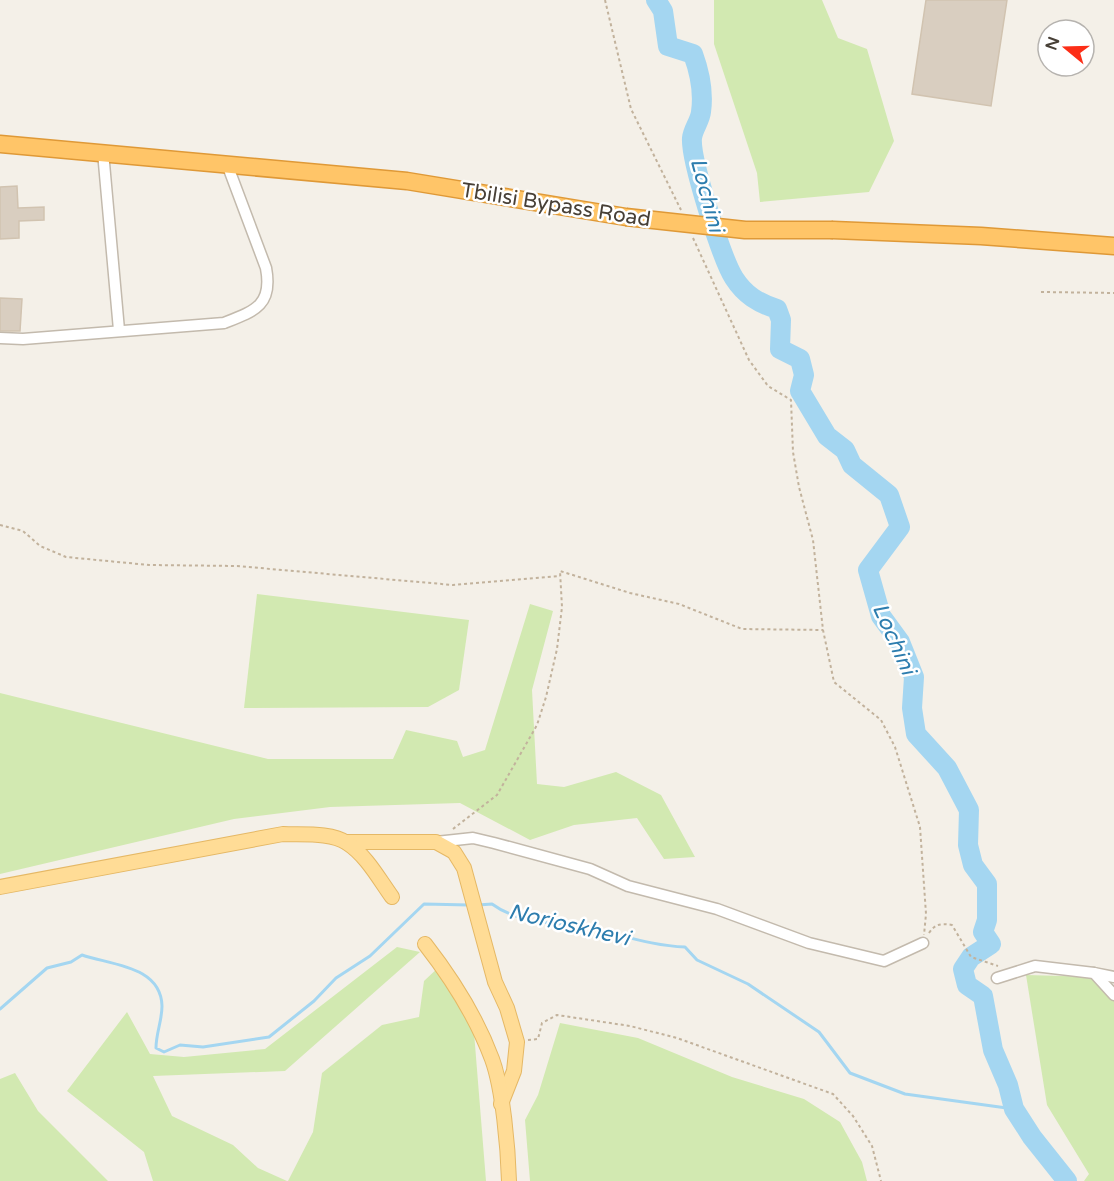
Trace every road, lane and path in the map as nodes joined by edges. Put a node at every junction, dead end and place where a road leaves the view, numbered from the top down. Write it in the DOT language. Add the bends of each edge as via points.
graph roads {
  1 [pos="605,0"];
  2 [pos="0,144"];
  3 [pos="103,152"];
  4 [pos="227,164"];
  5 [pos="682,212"];
  6 [pos="689,230"];
  7 [pos="1114,246"];
  8 [pos="1041,292"];
  9 [pos="1114,293"];
  10 [pos="119,330"];
  11 [pos="0,338"];
  12 [pos="0,525"];
  13 [pos="561,576"];
  14 [pos="823,630"];
  15 [pos="346,842"];
  16 [pos="436,842"];
  17 [pos="0,887"];
  18 [pos="392,897"];
  19 [pos="923,943"];
  20 [pos="425,944"];
  21 [pos="1017,972"];
  22 [pos="1094,973"];
  23 [pos="1114,977"];
  24 [pos="996,978"];
  25 [pos="1114,995"];
  26 [pos="517,1042"];
  27 [pos="501,1104"];
  28 [pos="509,1181"];
  29 [pos="881,1181"];
  1 -- 5 [label="path" via="631,109"];
  2 -- 3 [label="highway, Tbilisi Bypass Road"];
  3 -- 4 [label="highway, Tbilisi Bypass Road"];
  3 -- 10 [label="street"];
  4 -- 7 [label="highway, Tbilisi Bypass Road, bridge" via="407,181 626,217 745,230 981,236"];
  4 -- 10 [label="street" via="266,268 269,285 265,299 253,312 224,323"];
  6 -- 14 [label="path" via="749,360 768,386 791,400 794,452 813,540"];
  8 -- 9 [label="path"];
  10 -- 11 [label="street"];
  12 -- 13 [label="path" via="23,531 40,546 66,557 149,565 237,566 453,585"];
  13 -- 14 [label="path" via="560,571 679,604 742,628"];
  13 -- 16 [label="path" via="557,649 537,725 497,795"];
  14 -- 19 [label="path" via="834,682 880,720 895,747 920,827 926,914"];
  15 -- 16 [label="main road"];
  15 -- 17 [label="main road" via="323,836 283,834"];
  15 -- 18 [label="main road"];
  16 -- 19 [label="street" via="473,838 494,843 590,869 628,886 717,909 810,943 884,961"];
  16 -- 26 [label="main road" via="454,852 464,868 495,982"];
  19 -- 21 [label="path" via="933,927 952,925 971,957"];
  20 -- 27 [label="main road" via="456,983 477,1026 493,1060"];
  21 -- 22 [label="street" via="1035,966"];
  21 -- 24 [label="street"];
  22 -- 23 [label="street"];
  22 -- 25 [label="street"];
  26 -- 27 [label="main road" via="514,1071"];
  26 -- 29 [label="path" via="538,1038 542,1023 557,1015 630,1026 677,1038 833,1095 854,1116 872,1146"];
  27 -- 28 [label="main road"];
}
